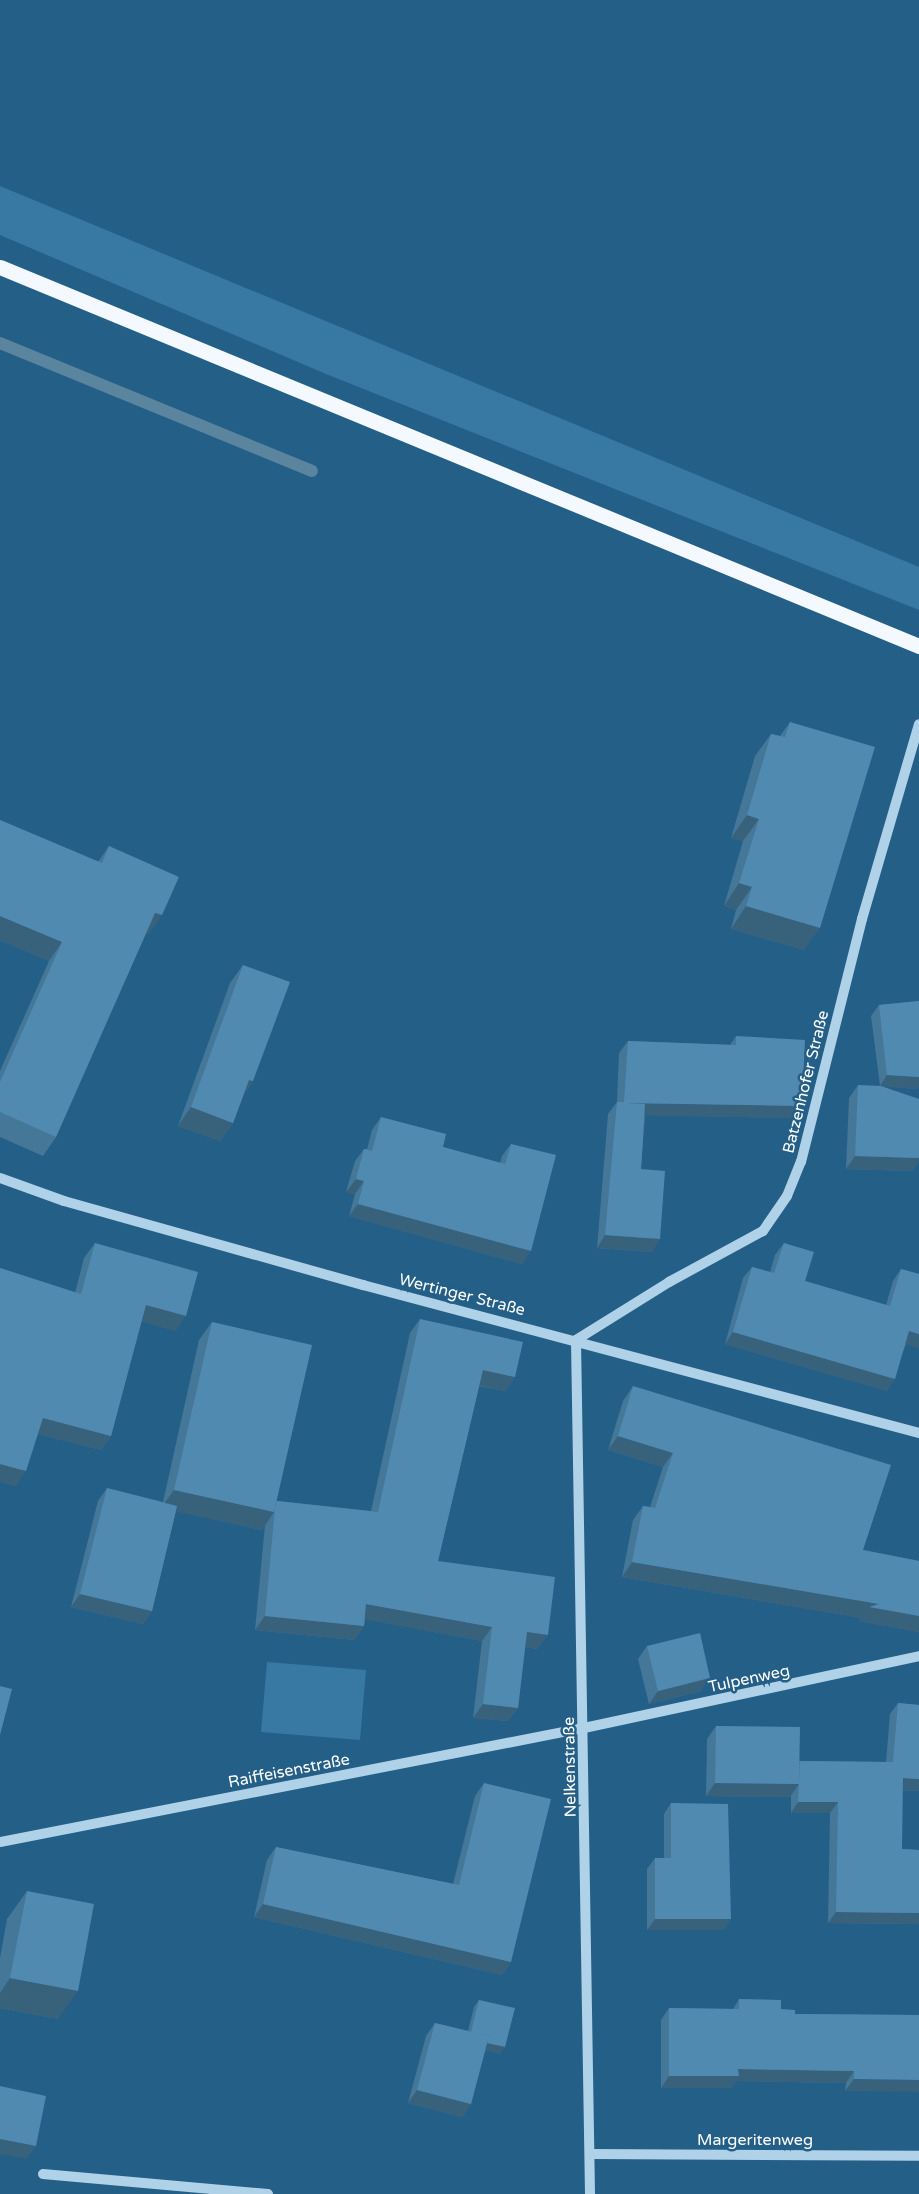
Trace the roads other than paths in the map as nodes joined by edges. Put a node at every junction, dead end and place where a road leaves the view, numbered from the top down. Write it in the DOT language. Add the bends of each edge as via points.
graph roads {
  1 [pos="0,267"];
  2 [pos="919,646"];
  3 [pos="919,723"];
  4 [pos="0,1178"];
  5 [pos="576,1340"];
  6 [pos="919,1433"];
  7 [pos="919,1656"];
  8 [pos="584,1728"];
  9 [pos="0,1842"];
  10 [pos="590,2154"];
  11 [pos="919,2156"];
  12 [pos="43,2174"];
  13 [pos="268,2194"];
  14 [pos="590,2194"];
  1 -- 2 [label="main road"];
  3 -- 5 [label="street, Batzenhofer Straße" via="862,919 801,1162 787,1196 763,1231 669,1282"];
  4 -- 5 [label="street, Wertinger Straße" via="64,1201 351,1282"];
  5 -- 6 [label="street, Wertinger Straße"];
  5 -- 8 [label="street, Nelkenstraße"];
  7 -- 8 [label="street, Tulpenweg"];
  8 -- 9 [label="street, Raiffeisenstraße"];
  8 -- 10 [label="street, Nelkenstraße"];
  10 -- 11 [label="street, Margeritenweg"];
  10 -- 14 [label="street, Nelkenstraße"];
  12 -- 13 [label="street"];
}
